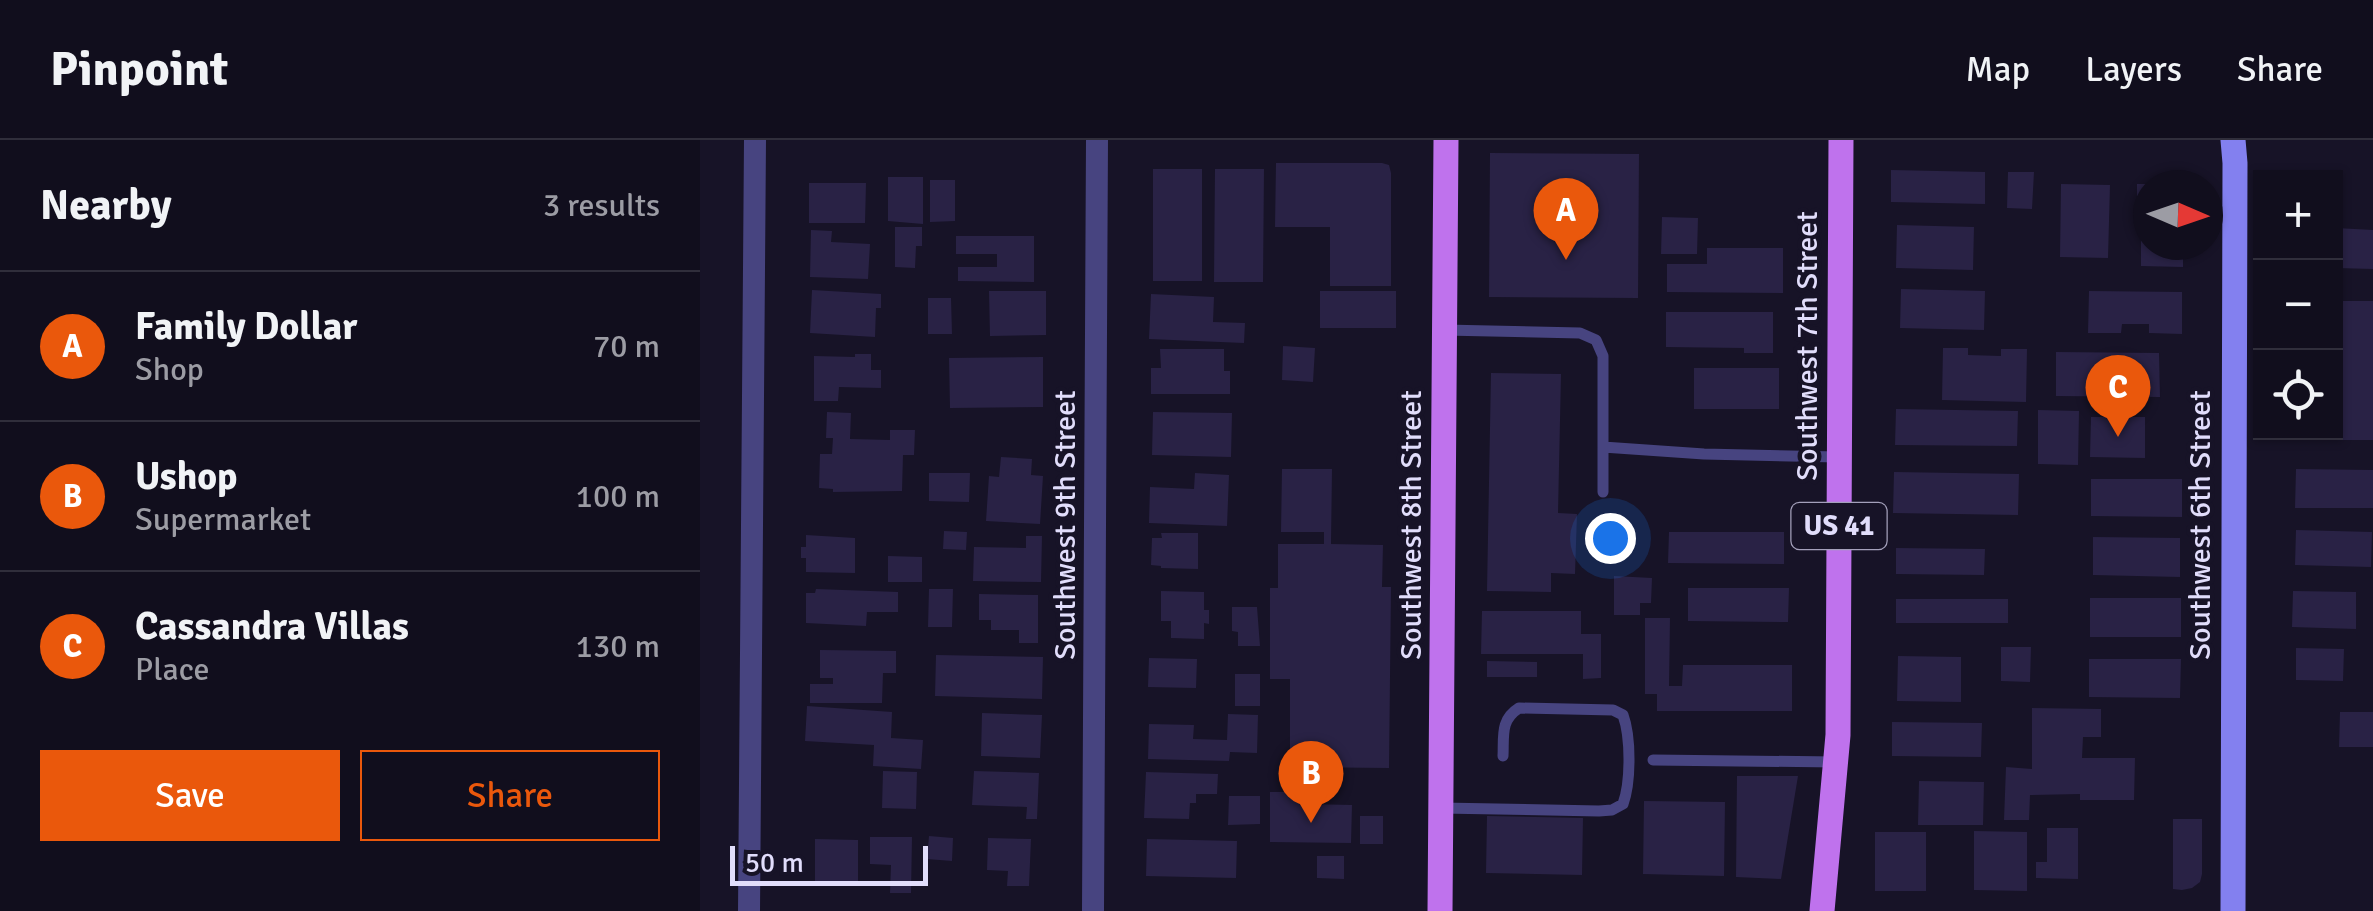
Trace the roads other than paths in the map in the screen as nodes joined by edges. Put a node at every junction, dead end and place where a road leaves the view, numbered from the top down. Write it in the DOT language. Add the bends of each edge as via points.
graph roads {
  1 [pos="755,140"];
  2 [pos="1097,140"];
  3 [pos="1446,140"];
  4 [pos="1841,140"];
  5 [pos="2233,140"];
  6 [pos="1444,330"];
  7 [pos="1602,447"];
  8 [pos="1839,457"];
  9 [pos="1603,492"];
  10 [pos="1503,756"];
  11 [pos="1653,760"];
  12 [pos="1836,762"];
  13 [pos="1441,808"];
  14 [pos="749,911"];
  15 [pos="1093,911"];
  16 [pos="1440,911"];
  17 [pos="1822,911"];
  18 [pos="2233,911"];
  1 -- 14 [label="street"];
  2 -- 15 [label="street, Southwest 9th Street"];
  3 -- 6 [label="main road, Southwest 8th Street"];
  4 -- 8 [label="main road, Southwest 7th Street / US 41"];
  5 -- 18 [label="street, Southwest 6th Street"];
  6 -- 7 [label="lane" via="1596,340 1603,356"];
  6 -- 13 [label="main road, Southwest 8th Street"];
  7 -- 8 [label="lane"];
  7 -- 9 [label="lane"];
  8 -- 12 [label="main road, Southwest 7th Street / US 41"];
  10 -- 13 [label="lane" via="1504,723 1519,708 1613,710 1628,728 1627,793 1612,810"];
  11 -- 12 [label="lane"];
  12 -- 17 [label="main road, Southwest 7th Street / US 41"];
  13 -- 16 [label="main road, Southwest 8th Street"];
}
